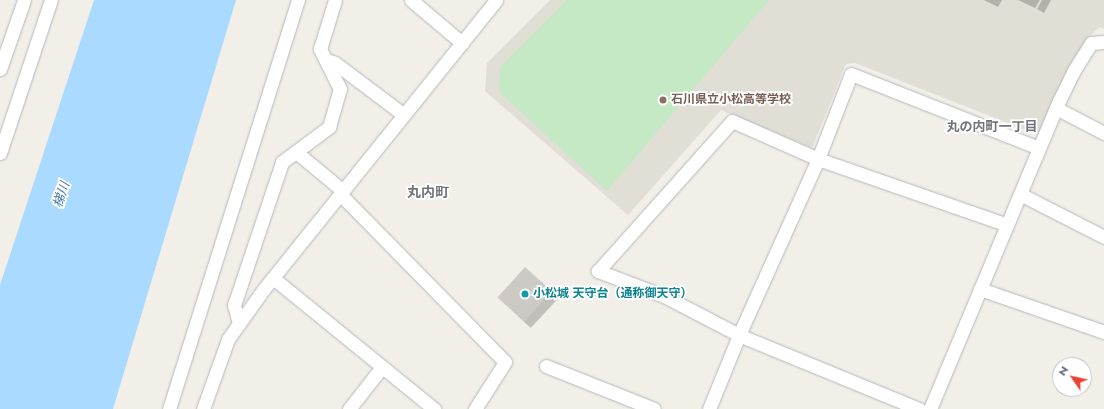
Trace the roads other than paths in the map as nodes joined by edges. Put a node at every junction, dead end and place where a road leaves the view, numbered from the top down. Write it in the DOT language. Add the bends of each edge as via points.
graph roads {
  1 [pos="24,0"];
  2 [pos="51,0"];
  3 [pos="298,0"];
  4 [pos="335,0"];
  5 [pos="411,0"];
  6 [pos="496,0"];
  7 [pos="462,42"];
  8 [pos="1104,42"];
  9 [pos="326,60"];
  10 [pos="0,69"];
  11 [pos="1056,108"];
  12 [pos="404,114"];
  13 [pos="1104,132"];
  14 [pos="1039,148"];
  15 [pos="296,152"];
  16 [pos="0,153"];
  17 [pos="818,159"];
  18 [pos="342,192"];
  19 [pos="1020,194"];
  20 [pos="1007,225"];
  21 [pos="1104,237"];
  22 [pos="273,278"];
  23 [pos="980,289"];
  24 [pos="239,323"];
  25 [pos="1104,332"];
  26 [pos="739,335"];
  27 [pos="546,366"];
  28 [pos="382,367"];
  29 [pos="169,409"];
  30 [pos="203,409"];
  31 [pos="349,409"];
  32 [pos="434,409"];
  33 [pos="475,409"];
  34 [pos="654,409"];
  35 [pos="709,409"];
  36 [pos="918,409"];
  37 [pos="930,409"];
  1 -- 10 [label="street"];
  2 -- 16 [label="street"];
  3 -- 29 [label="street"];
  4 -- 9 [label="street" via="320,49"];
  5 -- 7 [label="street"];
  6 -- 7 [label="street"];
  7 -- 12 [label="street"];
  8 -- 11 [label="street" via="1091,43 1073,72"];
  9 -- 12 [label="street" via="335,63"];
  9 -- 15 [label="street" via="340,89 329,127"];
  11 -- 13 [label="street"];
  11 -- 14 [label="street"];
  12 -- 18 [label="street"];
  14 -- 17 [label="street" via="851,74"];
  14 -- 19 [label="street"];
  15 -- 18 [label="street"];
  15 -- 24 [label="street" via="282,162 234,306"];
  17 -- 20 [label="street"];
  17 -- 26 [label="street"];
  17 -- 26 [label="street" via="732,121 598,271 664,296"];
  18 -- 22 [label="street"];
  18 -- 33 [label="street" via="506,362"];
  19 -- 20 [label="street"];
  19 -- 21 [label="street"];
  20 -- 23 [label="street"];
  22 -- 24 [label="street"];
  22 -- 28 [label="street"];
  23 -- 25 [label="street"];
  23 -- 37 [label="street"];
  24 -- 30 [label="street" via="228,339"];
  26 -- 35 [label="street"];
  26 -- 36 [label="street"];
  27 -- 34 [label="street"];
  28 -- 31 [label="street"];
  28 -- 32 [label="street"];
}
